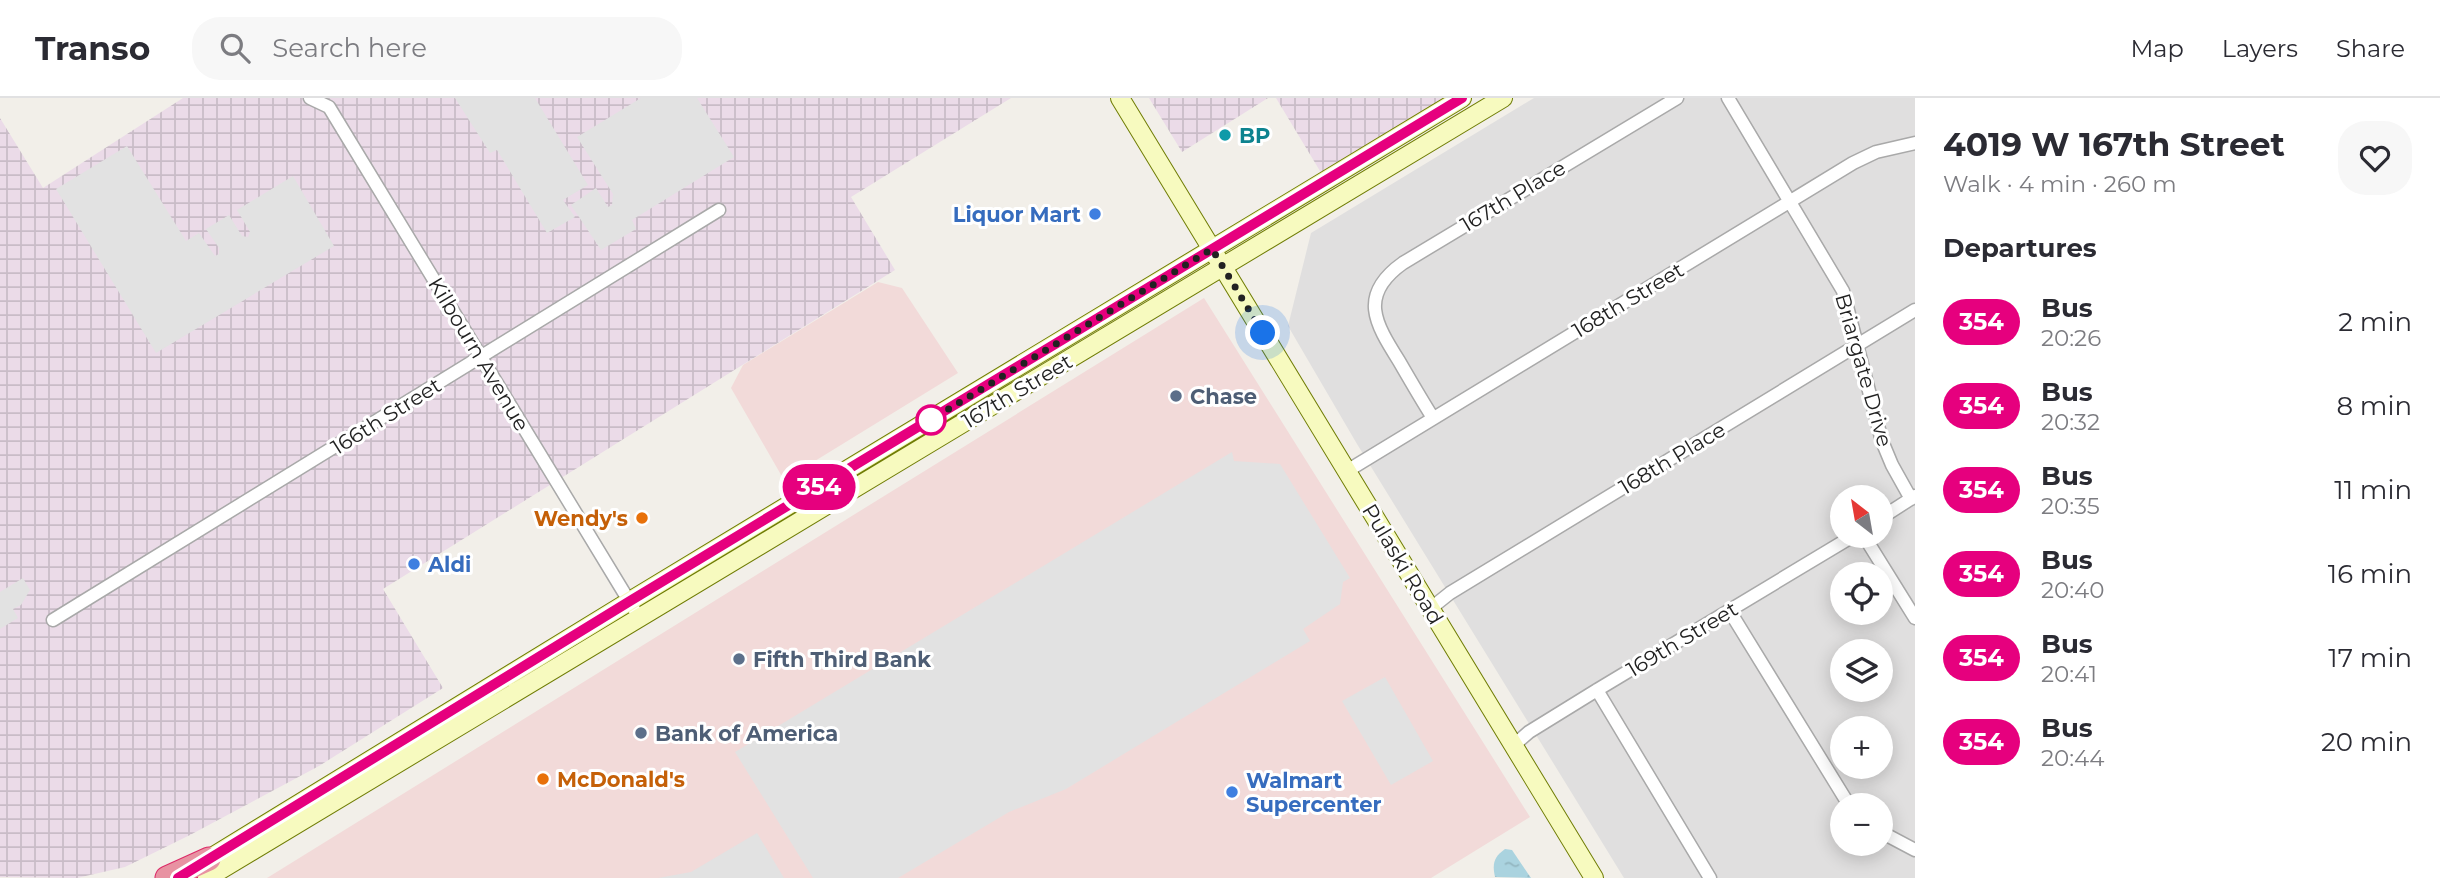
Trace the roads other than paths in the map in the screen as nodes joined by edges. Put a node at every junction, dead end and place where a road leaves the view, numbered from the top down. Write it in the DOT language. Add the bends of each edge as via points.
graph roads {
  1 [pos="310,98"];
  2 [pos="1120,98"];
  3 [pos="1462,98"];
  4 [pos="1503,98"];
  5 [pos="1677,98"];
  6 [pos="1728,98"];
  7 [pos="1915,143"];
  8 [pos="1790,202"];
  9 [pos="719,210"];
  10 [pos="1212,249"];
  11 [pos="1223,267"];
  12 [pos="1915,310"];
  13 [pos="1857,346"];
  14 [pos="480,357"];
  15 [pos="1433,418"];
  16 [pos="1347,471"];
  17 [pos="1913,498"];
  18 [pos="1894,510"];
  19 [pos="1833,548"];
  20 [pos="1871,548"];
  21 [pos="630,601"];
  22 [pos="1430,608"];
  23 [pos="1729,610"];
  24 [pos="1915,618"];
  25 [pos="640,619"];
  26 [pos="53,620"];
  27 [pos="1597,690"];
  28 [pos="1513,746"];
  29 [pos="1842,793"];
  30 [pos="1893,838"];
  31 [pos="1915,850"];
  32 [pos="211,872"];
  33 [pos="167,878"];
  34 [pos="178,878"];
  35 [pos="1594,878"];
  36 [pos="1710,878"];
  1 -- 14 [label="street, Kilbourn Avenue" via="329,107"];
  2 -- 10 [label="main road, Pulaski Road"];
  3 -- 10 [label="main road, 167th Street"];
  4 -- 11 [label="main road, 167th Street"];
  5 -- 15 [label="street, 167th Place" via="1394,269 1379,287 1374,306 1381,333"];
  6 -- 8 [label="street, Briargate Drive"];
  7 -- 8 [label="street, 168th Street" via="1876,152"];
  8 -- 13 [label="street, Briargate Drive" via="1843,290"];
  8 -- 15 [label="street, 168th Street"];
  9 -- 14 [label="street, 166th Street"];
  10 -- 11 [label="main road, Pulaski Road"];
  10 -- 21 [label="main road, 167th Street"];
  11 -- 16 [label="main road, Pulaski Road"];
  11 -- 25 [label="main road, 167th Street"];
  12 -- 13 [label="street, 168th Place"];
  13 -- 17 [label="street, Briargate Drive" via="1882,441"];
  13 -- 22 [label="street, 168th Place"];
  14 -- 21 [label="street, Kilbourn Avenue"];
  14 -- 26 [label="street, 166th Street"];
  15 -- 16 [label="street, 168th Street"];
  16 -- 22 [label="main road, Pulaski Road"];
  17 -- 18 [label="street"];
  19 -- 23 [label="street, 169th Street"];
  20 -- 24 [label="street"];
  21 -- 25 [label="street, Kilbourn Avenue"];
  21 -- 32 [label="main road, 167th Street"];
  22 -- 28 [label="main road, Pulaski Road"];
  23 -- 27 [label="street, 169th Street"];
  23 -- 29 [label="street"];
  25 -- 32 [label="main road, 167th Street"];
  27 -- 28 [label="street, 169th Street"];
  27 -- 36 [label="street"];
  28 -- 35 [label="main road, Pulaski Road"];
  30 -- 31 [label="street"];
  32 -- 33 [label="highway"];
  32 -- 34 [label="main road, 167th Street"];
}
